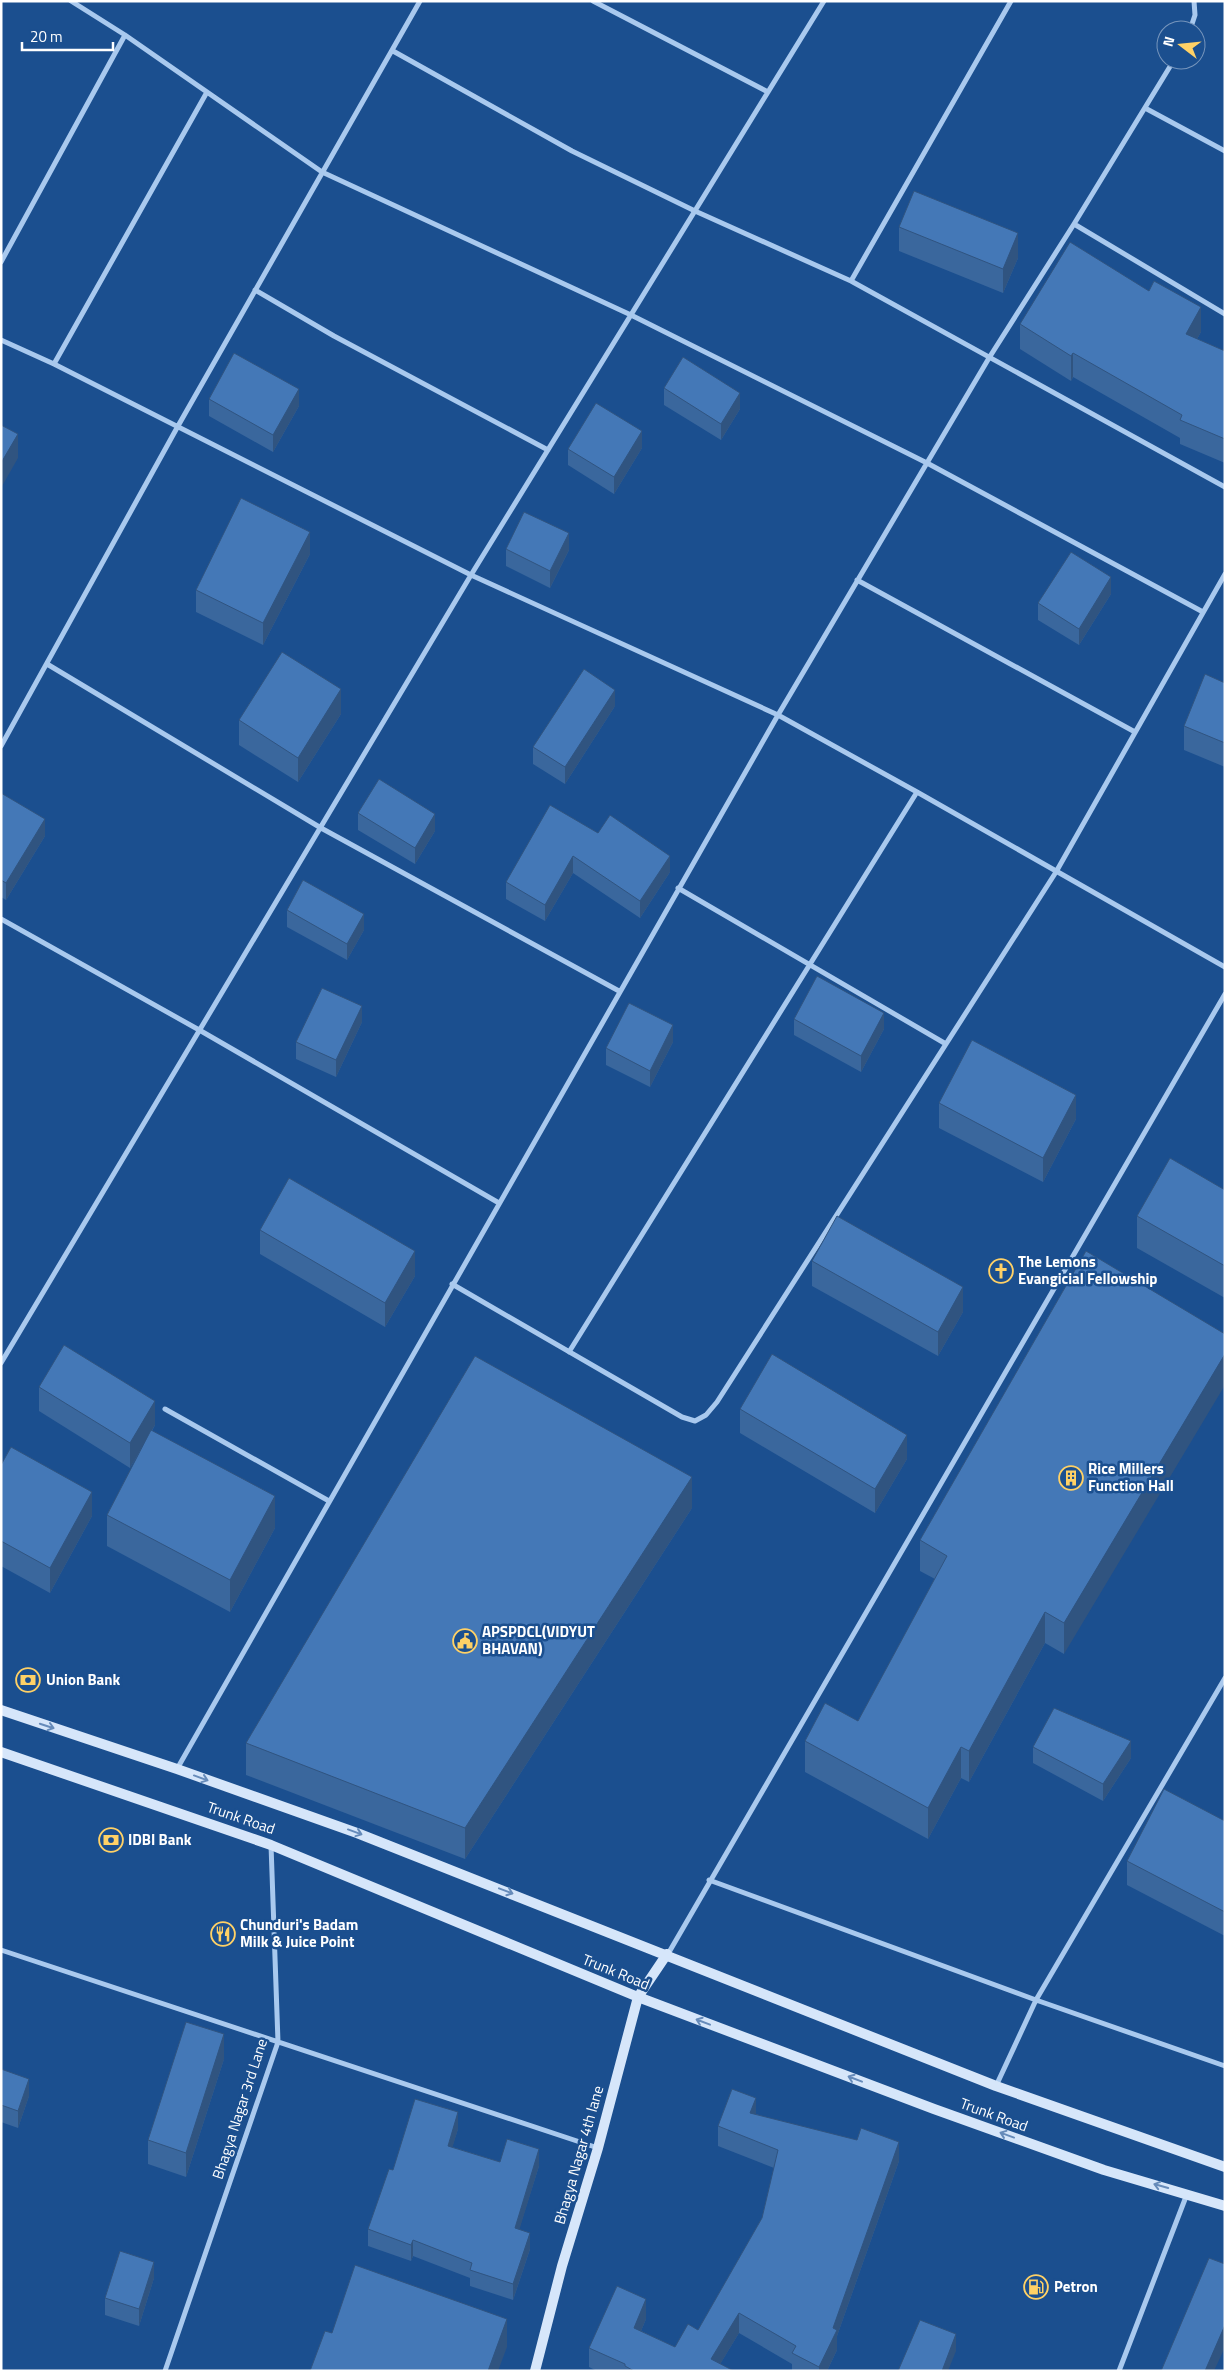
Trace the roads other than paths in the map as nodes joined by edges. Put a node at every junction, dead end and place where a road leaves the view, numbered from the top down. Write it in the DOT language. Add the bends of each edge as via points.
graph roads {
  1 [pos="71,1"];
  2 [pos="420,1"];
  3 [pos="592,1"];
  4 [pos="824,1"];
  5 [pos="1011,1"];
  6 [pos="1194,1"];
  7 [pos="1194,20"];
  8 [pos="125,35"];
  9 [pos="393,51"];
  10 [pos="1168,70"];
  11 [pos="207,92"];
  12 [pos="768,92"];
  13 [pos="1145,108"];
  14 [pos="1225,152"];
  15 [pos="322,172"];
  16 [pos="694,211"];
  17 [pos="1074,224"];
  18 [pos="1,262"];
  19 [pos="851,281"];
  20 [pos="254,290"];
  21 [pos="1225,314"];
  22 [pos="631,315"];
  23 [pos="1,340"];
  24 [pos="989,358"];
  25 [pos="54,364"];
  26 [pos="178,426"];
  27 [pos="548,450"];
  28 [pos="927,463"];
  29 [pos="1225,487"];
  30 [pos="472,574"];
  31 [pos="1225,574"];
  32 [pos="857,580"];
  33 [pos="1203,612"];
  34 [pos="47,664"];
  35 [pos="778,716"];
  36 [pos="1135,732"];
  37 [pos="1,746"];
  38 [pos="917,792"];
  39 [pos="321,828"];
  40 [pos="1056,872"];
  41 [pos="678,888"];
  42 [pos="1,920"];
  43 [pos="810,964"];
  44 [pos="1225,967"];
  45 [pos="619,992"];
  46 [pos="1225,994"];
  47 [pos="201,1031"];
  48 [pos="946,1044"];
  49 [pos="499,1203"];
  50 [pos="452,1284"];
  51 [pos="570,1352"];
  52 [pos="1,1363"];
  53 [pos="165,1409"];
  54 [pos="329,1501"];
  55 [pos="1225,1678"];
  56 [pos="1,1710"];
  57 [pos="1,1752"];
  58 [pos="177,1769"];
  59 [pos="271,1845"];
  60 [pos="709,1880"];
  61 [pos="1,1950"];
  62 [pos="667,1954"];
  63 [pos="638,1997"];
  64 [pos="1036,2000"];
  65 [pos="278,2042"];
  66 [pos="1225,2066"];
  67 [pos="996,2086"];
  68 [pos="598,2148"];
  69 [pos="1225,2167"];
  70 [pos="1187,2194"];
  71 [pos="1225,2206"];
  72 [pos="165,2371"];
  73 [pos="534,2371"];
  74 [pos="1119,2371"];
  1 -- 8 [label="street"];
  2 -- 9 [label="street"];
  3 -- 12 [label="street"];
  4 -- 12 [label="street"];
  5 -- 19 [label="street"];
  6 -- 7 [label="street"];
  8 -- 11 [label="street"];
  8 -- 18 [label="street"];
  9 -- 15 [label="street"];
  9 -- 16 [label="street" via="572,151"];
  10 -- 13 [label="street"];
  11 -- 15 [label="street"];
  11 -- 25 [label="street"];
  12 -- 16 [label="street"];
  13 -- 14 [label="street"];
  13 -- 17 [label="street"];
  15 -- 20 [label="street"];
  15 -- 22 [label="street"];
  16 -- 19 [label="street"];
  16 -- 22 [label="street"];
  17 -- 21 [label="street"];
  17 -- 24 [label="street"];
  19 -- 24 [label="street"];
  20 -- 26 [label="street"];
  20 -- 27 [label="street"];
  22 -- 27 [label="street"];
  22 -- 28 [label="street"];
  23 -- 25 [label="street"];
  24 -- 28 [label="street"];
  24 -- 29 [label="street"];
  25 -- 26 [label="street"];
  26 -- 30 [label="street"];
  26 -- 34 [label="street"];
  27 -- 30 [label="street"];
  28 -- 32 [label="street"];
  28 -- 33 [label="street"];
  30 -- 35 [label="street"];
  30 -- 39 [label="street"];
  31 -- 33 [label="street"];
  32 -- 35 [label="street"];
  32 -- 36 [label="street"];
  33 -- 36 [label="street"];
  34 -- 37 [label="street"];
  34 -- 39 [label="street"];
  35 -- 38 [label="street"];
  35 -- 41 [label="street"];
  36 -- 40 [label="street"];
  38 -- 40 [label="street"];
  38 -- 43 [label="street"];
  39 -- 45 [label="street"];
  39 -- 47 [label="street"];
  40 -- 44 [label="street"];
  40 -- 48 [label="street"];
  41 -- 43 [label="street"];
  41 -- 45 [label="street"];
  42 -- 47 [label="street"];
  43 -- 48 [label="street"];
  43 -- 51 [label="street"];
  45 -- 49 [label="street"];
  46 -- 60 [label="street"];
  47 -- 49 [label="street"];
  47 -- 52 [label="street"];
  48 -- 51 [label="street" via="706,1415 694,1421 682,1417"];
  49 -- 50 [label="street"];
  50 -- 51 [label="street"];
  50 -- 54 [label="street"];
  53 -- 54 [label="street"];
  54 -- 58 [label="street"];
  55 -- 64 [label="street"];
  56 -- 58 [label="main road, one-way"];
  57 -- 59 [label="main road, Trunk Road"];
  58 -- 62 [label="main road, one-way" via="357,1833"];
  59 -- 63 [label="main road, Trunk Road"];
  59 -- 65 [label="street, Bhagya Nagar 3rd Lane"];
  60 -- 62 [label="street"];
  60 -- 64 [label="street"];
  61 -- 65 [label="street"];
  62 -- 63 [label="main road, Bhagya Nagar 4th lane"];
  62 -- 67 [label="main road"];
  63 -- 68 [label="main road, Bhagya Nagar 4th lane"];
  70 -- 63 [label="main road, Trunk Road, one-way" via="1051,2151"];
  64 -- 66 [label="street"];
  64 -- 67 [label="street"];
  65 -- 68 [label="street"];
  65 -- 72 [label="street, Bhagya Nagar 3rd Lane"];
  67 -- 69 [label="main road"];
  68 -- 73 [label="main road, Bhagya Nagar 4th lane"];
  70 -- 71 [label="main road, Trunk Road"];
  70 -- 74 [label="street"];
}
